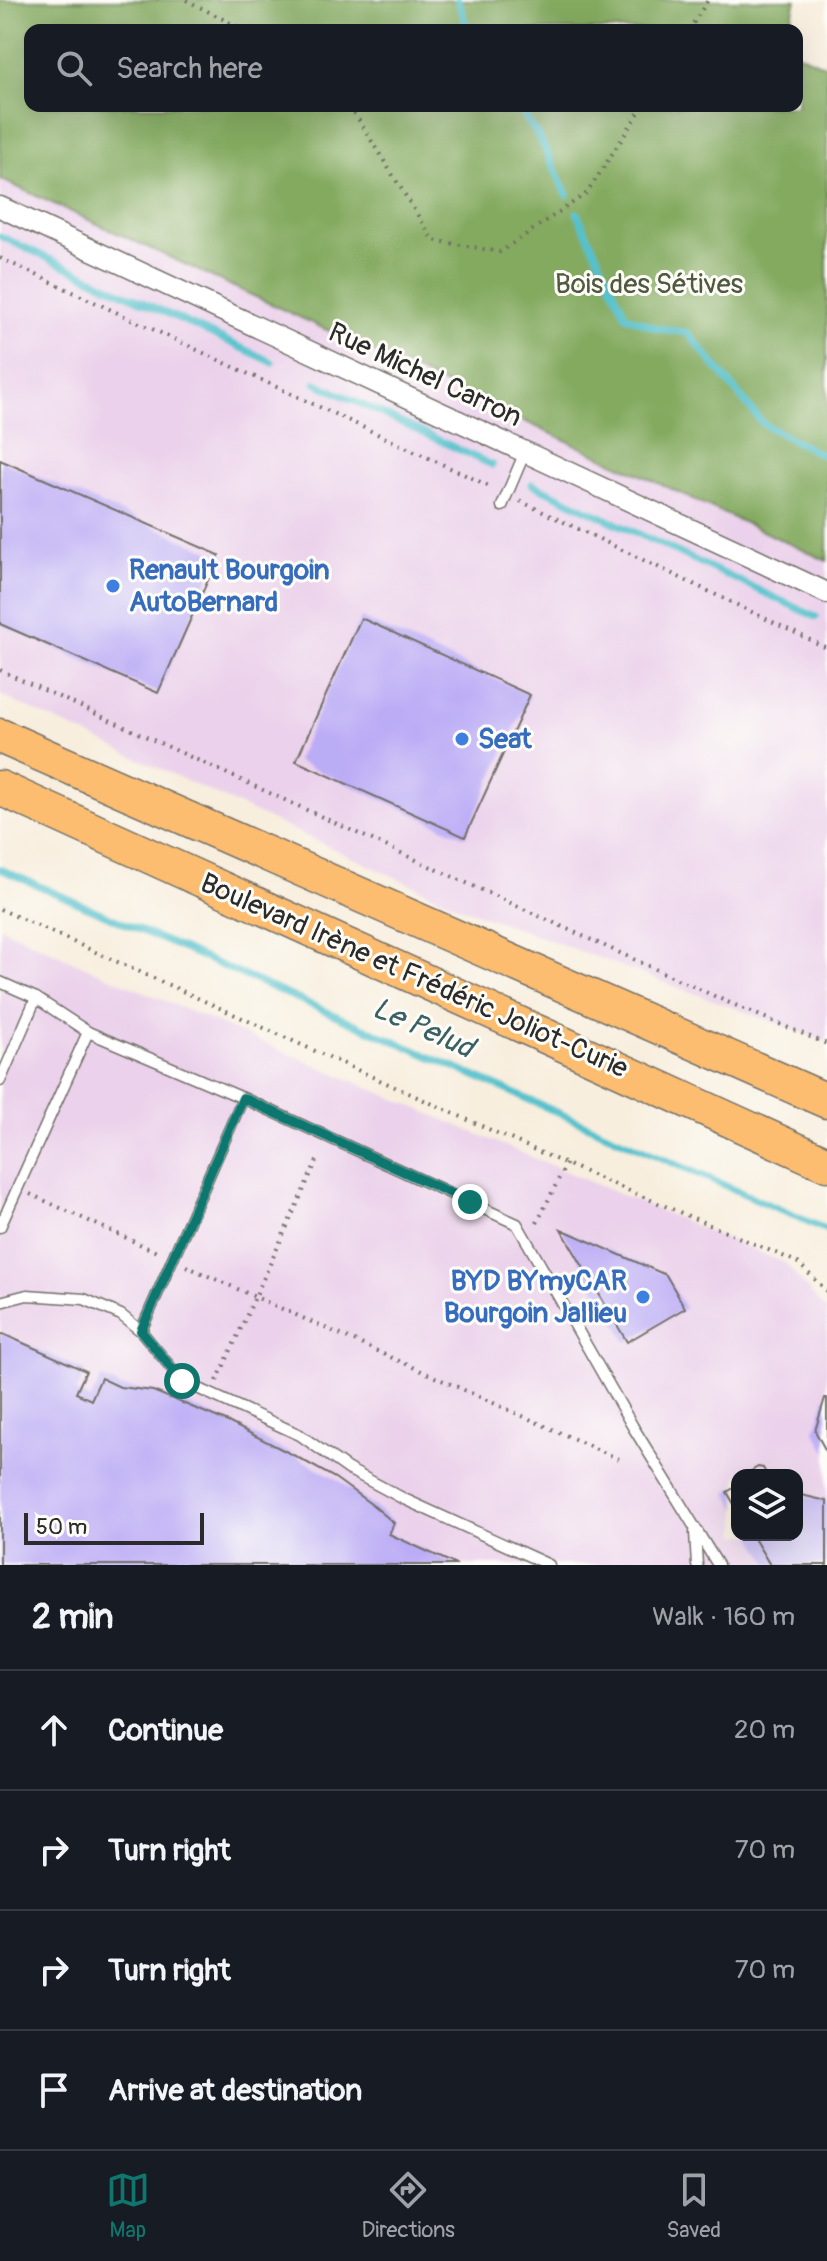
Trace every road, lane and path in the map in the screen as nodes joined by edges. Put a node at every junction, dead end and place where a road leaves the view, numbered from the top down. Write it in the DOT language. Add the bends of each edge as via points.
graph roads {
  1 [pos="186,0"];
  2 [pos="708,0"];
  3 [pos="232,24"];
  4 [pos="693,24"];
  5 [pos="354,112"];
  6 [pos="639,112"];
  7 [pos="0,207"];
  8 [pos="0,258"];
  9 [pos="525,452"];
  10 [pos="506,495"];
  11 [pos="502,506"];
  12 [pos="827,593"];
  13 [pos="827,648"];
  14 [pos="0,670"];
  15 [pos="0,736"];
  16 [pos="0,788"];
  17 [pos="0,909"];
  18 [pos="0,982"];
  19 [pos="36,998"];
  20 [pos="88,1032"];
  21 [pos="827,1044"];
  22 [pos="0,1081"];
  23 [pos="243,1098"];
  24 [pos="827,1101"];
  25 [pos="318,1158"];
  26 [pos="566,1164"];
  27 [pos="827,1164"];
  28 [pos="17,1189"];
  29 [pos="0,1227"];
  30 [pos="521,1232"];
  31 [pos="173,1259"];
  32 [pos="827,1291"];
  33 [pos="255,1296"];
  34 [pos="0,1302"];
  35 [pos="141,1331"];
  36 [pos="211,1394"];
  37 [pos="619,1459"];
  38 [pos="694,1526"];
  39 [pos="549,1565"];
  40 [pos="697,1565"];
  41 [pos="718,1565"];
  1 -- 3 [label="path"];
  2 -- 4 [label="path"];
  5 -- 6 [label="path" via="433,240 500,252 587,193"];
  7 -- 9 [label="street, Rue Michel Carron"];
  8 -- 10 [label="path"];
  9 -- 10 [label="lane"];
  9 -- 12 [label="street, Rue Michel Carron"];
  10 -- 11 [label="lane"];
  10 -- 13 [label="path"];
  14 -- 21 [label="path"];
  15 -- 24 [label="main road, Boulevard Irène et Frédéric Joliot-Curie"];
  16 -- 27 [label="main road, Boulevard Irène et Frédéric Joliot-Curie"];
  17 -- 26 [label="path"];
  18 -- 19 [label="lane"];
  19 -- 20 [label="lane"];
  19 -- 22 [label="lane"];
  20 -- 23 [label="lane"];
  20 -- 28 [label="lane"];
  23 -- 30 [label="lane" via="517,1224"];
  23 -- 31 [label="lane"];
  25 -- 33 [label="path"];
  26 -- 30 [label="path" via="534,1230"];
  26 -- 32 [label="path" via="797,1262"];
  28 -- 29 [label="lane"];
  28 -- 31 [label="path"];
  30 -- 38 [label="lane"];
  31 -- 33 [label="path"];
  31 -- 35 [label="lane"];
  33 -- 36 [label="path"];
  33 -- 37 [label="path"];
  34 -- 35 [label="lane" via="27,1295 84,1299 121,1315"];
  35 -- 36 [label="lane" via="182,1381"];
  36 -- 39 [label="lane" via="300,1435 404,1499"];
  38 -- 40 [label="lane"];
  38 -- 41 [label="lane"];
}
